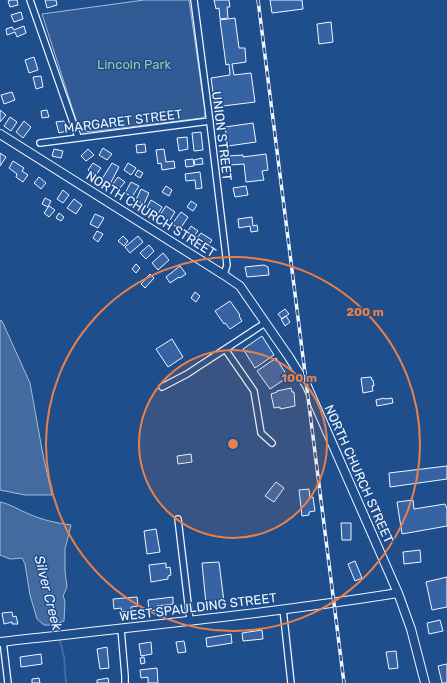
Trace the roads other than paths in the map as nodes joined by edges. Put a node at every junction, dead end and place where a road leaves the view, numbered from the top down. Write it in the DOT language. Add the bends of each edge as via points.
graph roads {
  1 [pos="30,0"];
  2 [pos="194,0"];
  3 [pos="210,121"];
  4 [pos="0,134"];
  5 [pos="78,137"];
  6 [pos="40,143"];
  7 [pos="224,275"];
  8 [pos="265,323"];
  9 [pos="225,349"];
  10 [pos="162,387"];
  11 [pos="272,443"];
  12 [pos="178,519"];
  13 [pos="398,593"];
  14 [pos="283,609"];
  15 [pos="190,620"];
  16 [pos="121,629"];
  17 [pos="1,641"];
  18 [pos="8,683"];
  19 [pos="125,683"];
  20 [pos="291,683"];
  21 [pos="424,683"];
  1 -- 5 [label="street"];
  2 -- 3 [label="street, UNION STREET"];
  3 -- 5 [label="street, MARGARET STREET"];
  3 -- 7 [label="street, UNION STREET" via="227,265"];
  4 -- 7 [label="main road, NORTH CHURCH STREET"];
  5 -- 6 [label="street, MARGARET STREET"];
  7 -- 8 [label="main road, NORTH CHURCH STREET" via="240,286"];
  8 -- 9 [label="street"];
  8 -- 13 [label="main road, NORTH CHURCH STREET" via="307,386"];
  9 -- 10 [label="street"];
  9 -- 11 [label="street" via="254,391 261,433"];
  12 -- 15 [label="street"];
  13 -- 14 [label="main road, WEST SPAULDING STREET"];
  13 -- 21 [label="main road, NORTH CHURCH STREET" via="411,629"];
  14 -- 15 [label="main road, WEST SPAULDING STREET"];
  14 -- 20 [label="street"];
  15 -- 16 [label="main road, WEST SPAULDING STREET"];
  16 -- 17 [label="main road, WEST SPAULDING STREET"];
  16 -- 19 [label="street"];
  17 -- 18 [label="street"];
}
